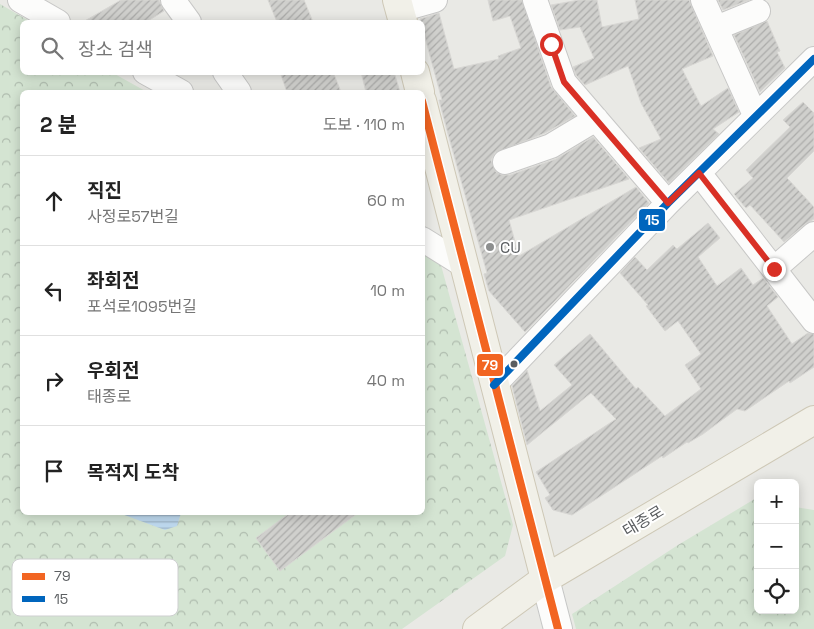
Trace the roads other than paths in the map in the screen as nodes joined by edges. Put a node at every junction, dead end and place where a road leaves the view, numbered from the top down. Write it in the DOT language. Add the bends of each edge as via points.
graph roads {
  1 [pos="20,0"];
  2 [pos="173,0"];
  3 [pos="435,0"];
  4 [pos="535,0"];
  5 [pos="703,0"];
  6 [pos="400,11"];
  7 [pos="758,11"];
  8 [pos="55,20"];
  9 [pos="188,20"];
  10 [pos="716,28"];
  11 [pos="814,59"];
  12 [pos="150,75"];
  13 [pos="226,75"];
  14 [pos="416,75"];
  15 [pos="176,90"];
  16 [pos="238,90"];
  17 [pos="420,90"];
  18 [pos="425,113"];
  19 [pos="755,115"];
  20 [pos="596,119"];
  21 [pos="504,162"];
  22 [pos="699,173"];
  23 [pos="668,203"];
  24 [pos="814,234"];
  25 [pos="425,241"];
  26 [pos="462,264"];
  27 [pos="774,269"];
  28 [pos="814,321"];
  29 [pos="494,385"];
  30 [pos="814,420"];
  31 [pos="545,580"];
  32 [pos="478,629"];
  33 [pos="558,629"];
  1 -- 8 [label="street"];
  2 -- 9 [label="street"];
  3 -- 6 [label="street"];
  4 -- 20 [label="street" via="564,82"];
  5 -- 10 [label="street"];
  7 -- 10 [label="street"];
  10 -- 19 [label="street"];
  11 -- 19 [label="street"];
  12 -- 15 [label="street"];
  13 -- 16 [label="street"];
  14 -- 17 [label="main road"];
  18 -- 26 [label="main road"];
  19 -- 22 [label="street"];
  20 -- 21 [label="street" via="551,146"];
  20 -- 23 [label="street"];
  22 -- 23 [label="street"];
  22 -- 27 [label="street"];
  23 -- 29 [label="street"];
  24 -- 27 [label="street"];
  25 -- 26 [label="street"];
  26 -- 29 [label="main road"];
  27 -- 28 [label="street"];
  29 -- 31 [label="main road"];
  30 -- 31 [label="main road, 태종로"];
  31 -- 32 [label="main road, 태종로"];
  31 -- 33 [label="street"];
}
